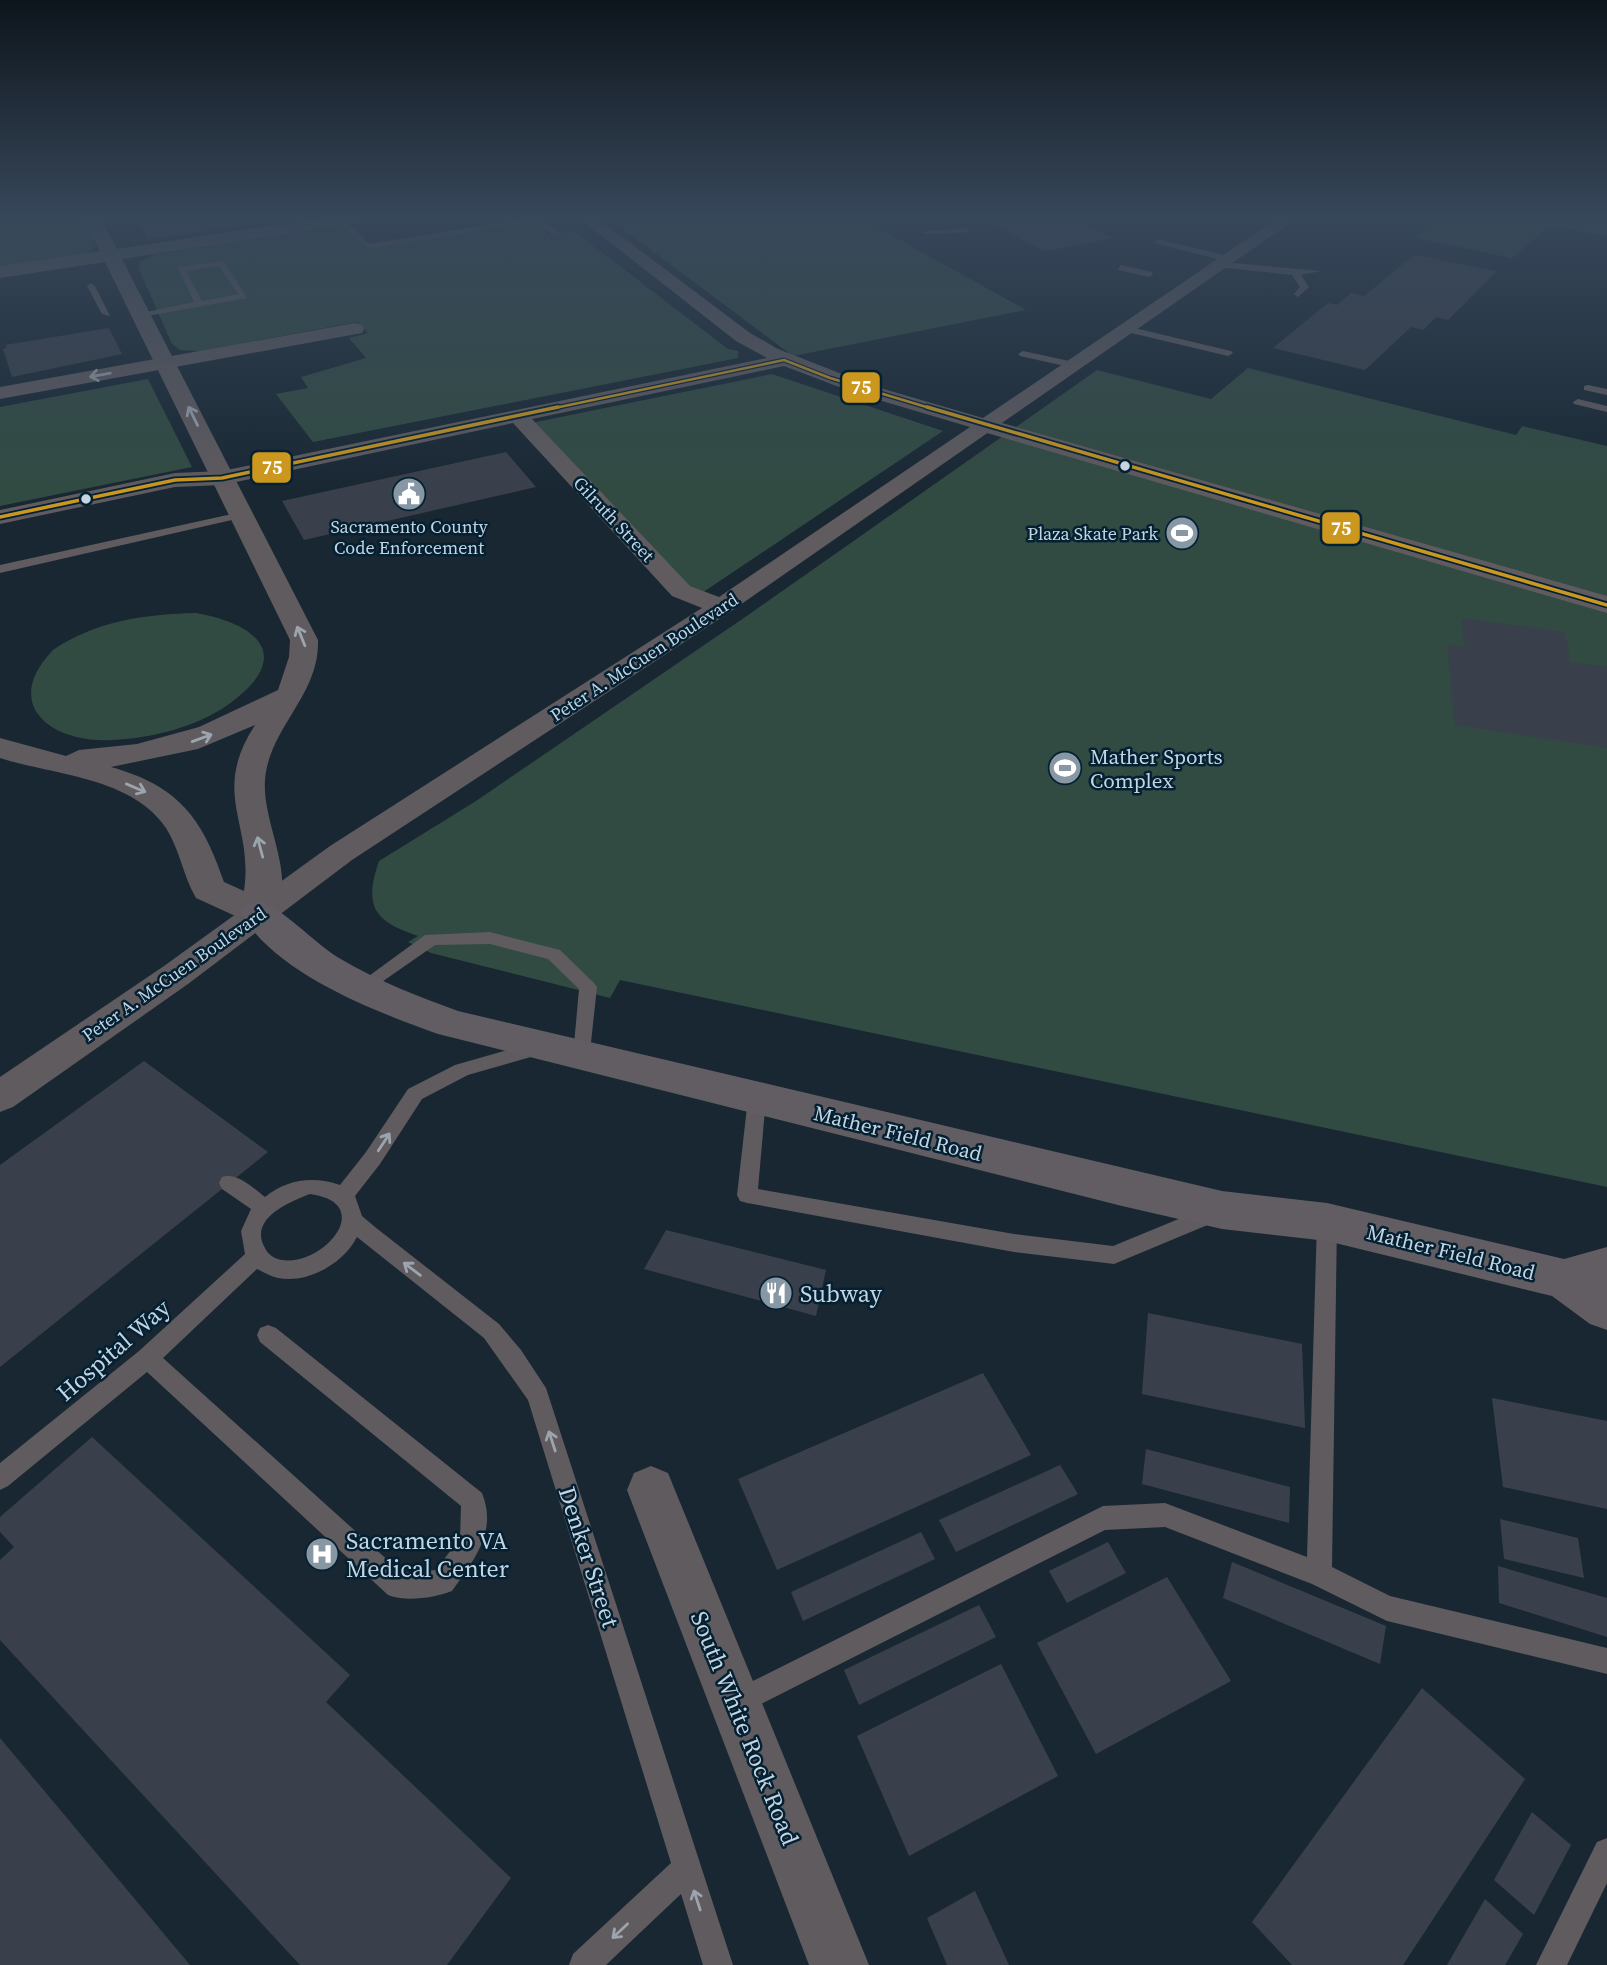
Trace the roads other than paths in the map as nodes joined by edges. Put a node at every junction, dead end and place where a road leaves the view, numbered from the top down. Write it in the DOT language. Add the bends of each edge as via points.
graph roads {
  1 [pos="109,310"];
  2 [pos="136,310"];
  3 [pos="167,310"];
  4 [pos="707,310"];
  5 [pos="1156,310"];
  6 [pos="107,314"];
  7 [pos="142,314"];
  8 [pos="355,329"];
  9 [pos="1126,330"];
  10 [pos="1228,353"];
  11 [pos="1023,354"];
  12 [pos="784,360"];
  13 [pos="167,363"];
  14 [pos="1074,365"];
  15 [pos="1588,388"];
  16 [pos="1607,392"];
  17 [pos="0,393"];
  18 [pos="1578,402"];
  19 [pos="1607,409"];
  20 [pos="518,416"];
  21 [pos="988,426"];
  22 [pos="222,478"];
  23 [pos="241,515"];
  24 [pos="0,517"];
  25 [pos="0,533"];
  26 [pos="0,569"];
  27 [pos="1607,605"];
  28 [pos="722,607"];
  29 [pos="290,695"];
  30 [pos="0,748"];
  31 [pos="38,761"];
  32 [pos="259,915"];
  33 [pos="360,989"];
  34 [pos="563,1051"];
  35 [pos="0,1097"];
  36 [pos="757,1098"];
  37 [pos="229,1183"];
  38 [pos="264,1207"];
  39 [pos="347,1208"];
  40 [pos="1222,1210"];
  41 [pos="1326,1222"];
  42 [pos="256,1257"];
  43 [pos="1586,1273"];
  44 [pos="1607,1309"];
  45 [pos="268,1335"];
  46 [pos="147,1358"];
  47 [pos="0,1478"];
  48 [pos="651,1490"];
  49 [pos="1319,1574"];
  50 [pos="1607,1661"];
  51 [pos="735,1703"];
  52 [pos="1607,1852"];
  53 [pos="687,1868"];
  54 [pos="584,1965"];
  55 [pos="718,1965"];
  56 [pos="839,1965"];
  57 [pos="1551,1965"];
  1 -- 6 [label="lane"];
  2 -- 7 [label="street"];
  3 -- 7 [label="lane"];
  4 -- 12 [label="street"];
  5 -- 9 [label="street, Peter A. McCuen Boulevard"];
  7 -- 13 [label="street"];
  8 -- 13 [label="street"];
  9 -- 10 [label="lane"];
  9 -- 14 [label="street, Peter A. McCuen Boulevard"];
  11 -- 14 [label="lane"];
  12 -- 20 [label="street"];
  12 -- 21 [label="street"];
  13 -- 17 [label="street, one-way"];
  22 -- 13 [label="street, one-way"];
  14 -- 21 [label="street, Peter A. McCuen Boulevard"];
  15 -- 16 [label="lane"];
  18 -- 19 [label="lane"];
  20 -- 22 [label="street"];
  20 -- 28 [label="street, Gilruth Street" via="681,590"];
  21 -- 27 [label="street"];
  21 -- 28 [label="street, Peter A. McCuen Boulevard"];
  22 -- 23 [label="street"];
  22 -- 24 [label="street" via="174,480"];
  22 -- 25 [label="street" via="185,494"];
  23 -- 26 [label="lane"];
  29 -- 23 [label="street, one-way" via="304,664 304,640"];
  28 -- 32 [label="street, Peter A. McCuen Boulevard" via="341,853"];
  31 -- 29 [label="street, one-way" via="142,755 174,748 211,735"];
  32 -- 29 [label="street, one-way" via="263,857 248,796 250,769 256,749"];
  30 -- 31 [label="street"];
  31 -- 32 [label="street, one-way" via="105,777 154,796 183,828 209,889"];
  32 -- 33 [label="main road, Mather Field Road" via="320,966"];
  32 -- 35 [label="street, Peter A. McCuen Boulevard"];
  33 -- 34 [label="main road, Mather Field Road" via="452,1024"];
  33 -- 34 [label="lane" via="431,939 490,938 554,954 588,987"];
  34 -- 36 [label="main road, Mather Field Road"];
  39 -- 34 [label="lane, one-way" via="415,1094 462,1070"];
  36 -- 40 [label="main road, Mather Field Road"];
  36 -- 40 [label="lane" via="747,1195 1014,1243 1114,1255"];
  37 -- 38 [label="lane"];
  38 -- 39 [label="lane" via="285,1193 310,1186 325,1187"];
  38 -- 42 [label="lane" via="250,1233"];
  39 -- 42 [label="lane" via="345,1240 318,1263 283,1270"];
  53 -- 39 [label="lane, Denker Street, one-way" via="538,1396 485,1324 372,1239"];
  40 -- 41 [label="main road, Mather Field Road"];
  41 -- 43 [label="main road, Mather Field Road"];
  41 -- 49 [label="lane"];
  42 -- 46 [label="lane, Hospital Way"];
  43 -- 44 [label="main road, Mather Field Road"];
  45 -- 46 [label="lane" via="473,1501 472,1542 443,1582 397,1587"];
  46 -- 47 [label="lane, Hospital Way"];
  48 -- 51 [label="street, South White Rock Road"];
  49 -- 50 [label="lane" via="1387,1608"];
  49 -- 51 [label="lane" via="1166,1515 1103,1518"];
  51 -- 56 [label="street, South White Rock Road"];
  52 -- 57 [label="lane"];
  53 -- 54 [label="lane, one-way"];
  55 -- 53 [label="lane, Denker Street, one-way"];
}
